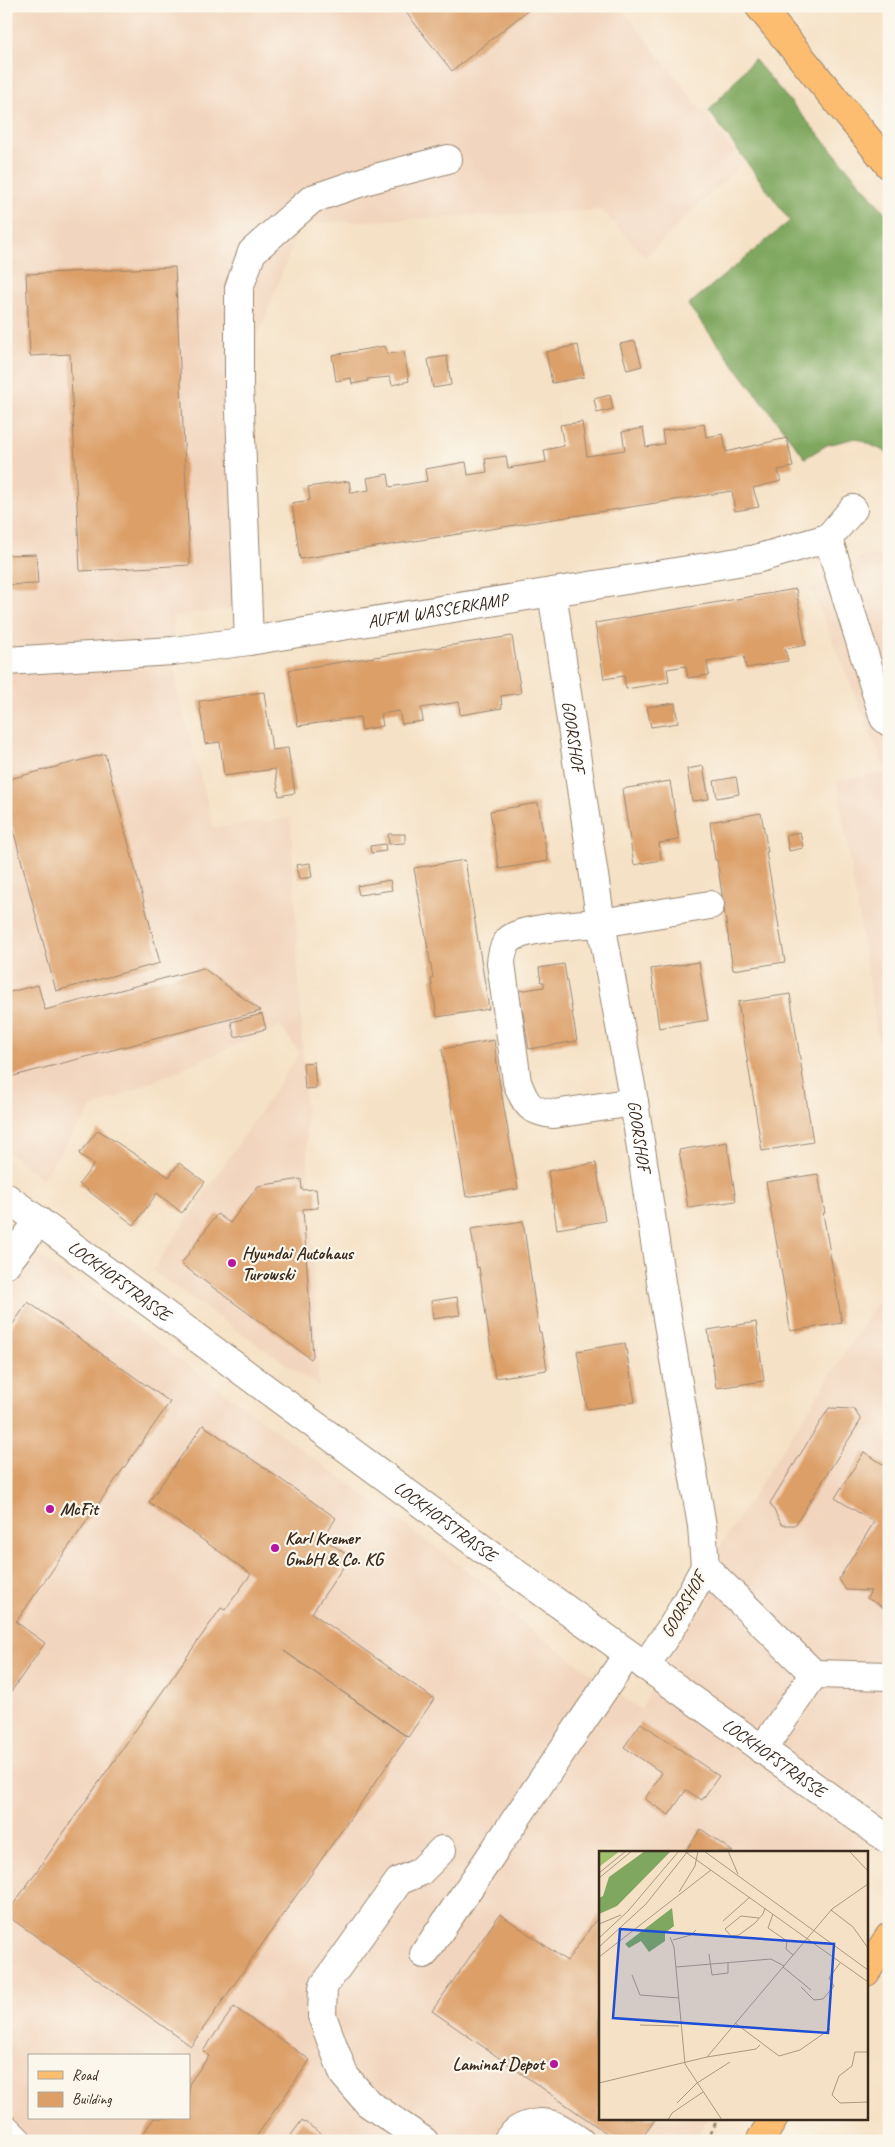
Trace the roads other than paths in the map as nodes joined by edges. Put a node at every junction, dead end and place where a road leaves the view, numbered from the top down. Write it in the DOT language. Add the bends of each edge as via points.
graph roads {
  1 [pos="760,6"];
  2 [pos="448,159"];
  3 [pos="889,164"];
  4 [pos="853,509"];
  5 [pos="828,538"];
  6 [pos="552,592"];
  7 [pos="249,641"];
  8 [pos="6,662"];
  9 [pos="889,722"];
  10 [pos="710,904"];
  11 [pos="601,923"];
  12 [pos="634,1102"];
  13 [pos="6,1197"];
  14 [pos="39,1220"];
  15 [pos="6,1264"];
  16 [pos="705,1567"];
  17 [pos="637,1660"];
  18 [pos="814,1674"];
  19 [pos="889,1676"];
  20 [pos="762,1750"];
  21 [pos="889,1840"];
  22 [pos="442,1850"];
  23 [pos="889,1937"];
  24 [pos="424,1954"];
  25 [pos="868,1969"];
  26 [pos="773,2120"];
  27 [pos="6,2129"];
  28 [pos="18,2141"];
  29 [pos="424,2141"];
  30 [pos="507,2141"];
  31 [pos="580,2141"];
  32 [pos="760,2141"];
  1 -- 3 [label="main road"];
  2 -- 7 [label="street" via="368,180 312,200 252,252 239,288 239,387"];
  4 -- 5 [label="street"];
  5 -- 6 [label="street, AUF'M WASSERKAMP" via="756,559"];
  5 -- 9 [label="street" via="884,718"];
  6 -- 7 [label="street, AUF'M WASSERKAMP"];
  6 -- 11 [label="street, GOORSHOF"];
  7 -- 8 [label="street, AUF'M WASSERKAMP" via="163,651"];
  10 -- 11 [label="street"];
  11 -- 12 [label="street, GOORSHOF"];
  11 -- 12 [label="street" via="528,932 515,936 502,949 501,963 517,1082 530,1108 541,1112 554,1114"];
  12 -- 16 [label="street, GOORSHOF" via="702,1526"];
  13 -- 14 [label="street, LOCKHOFSTRASSE"];
  14 -- 15 [label="street"];
  14 -- 17 [label="street, LOCKHOFSTRASSE" via="510,1570"];
  16 -- 17 [label="street, GOORSHOF" via="675,1622"];
  16 -- 18 [label="street"];
  17 -- 20 [label="street, LOCKHOFSTRASSE"];
  17 -- 24 [label="street, GOORSHOF"];
  18 -- 19 [label="street"];
  18 -- 20 [label="street"];
  20 -- 21 [label="street, LOCKHOFSTRASSE"];
  22 -- 29 [label="street" via="420,1872 399,1882 323,1987 322,2016 344,2075 368,2103"];
  23 -- 25 [label="main road"];
  26 -- 32 [label="main road"];
  27 -- 28 [label="street"];
  30 -- 31 [label="street" via="528,2124 552,2124"];
}
